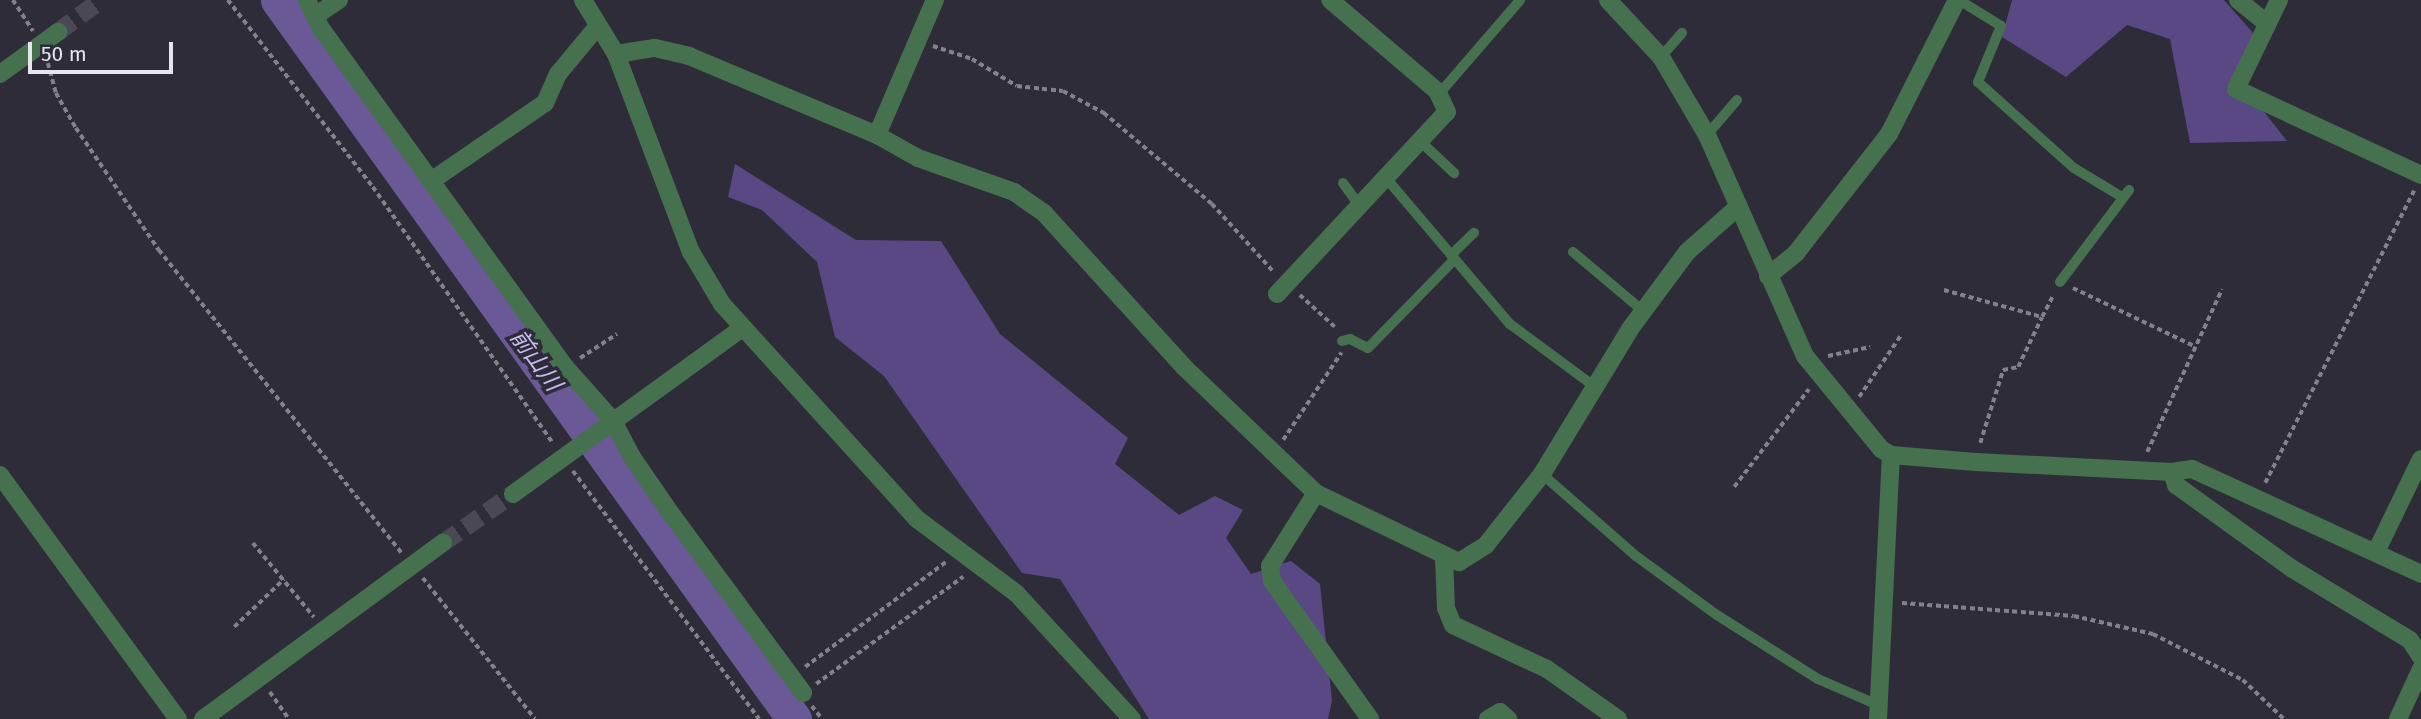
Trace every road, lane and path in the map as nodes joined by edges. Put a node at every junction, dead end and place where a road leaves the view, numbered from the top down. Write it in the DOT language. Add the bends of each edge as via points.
graph roads {
  1 [pos="13,0"];
  2 [pos="228,0"];
  3 [pos="339,0"];
  4 [pos="583,0"];
  5 [pos="935,0"];
  6 [pos="1330,0"];
  7 [pos="1520,0"];
  8 [pos="1608,0"];
  9 [pos="1958,0"];
  10 [pos="2238,0"];
  11 [pos="2279,0"];
  12 [pos="311,8"];
  13 [pos="2268,24"];
  14 [pos="597,27"];
  15 [pos="58,32"];
  16 [pos="1682,33"];
  17 [pos="39,41"];
  18 [pos="919,43"];
  19 [pos="46,51"];
  20 [pos="616,54"];
  21 [pos="1661,57"];
  22 [pos="0,74"];
  23 [pos="1439,94"];
  24 [pos="1737,100"];
  25 [pos="877,135"];
  26 [pos="1707,135"];
  27 [pos="1420,141"];
  28 [pos="1454,173"];
  29 [pos="1386,178"];
  30 [pos="431,181"];
  31 [pos="2418,182"];
  32 [pos="1343,183"];
  33 [pos="1360,206"];
  34 [pos="1739,206"];
  35 [pos="1474,233"];
  36 [pos="1573,252"];
  37 [pos="1453,257"];
  38 [pos="1768,276"];
  39 [pos="2060,282"];
  40 [pos="1282,289"];
  41 [pos="2222,289"];
  42 [pos="1944,290"];
  43 [pos="1643,311"];
  44 [pos="2042,317"];
  45 [pos="742,328"];
  46 [pos="617,334"];
  47 [pos="1901,335"];
  48 [pos="1342,341"];
  49 [pos="2194,346"];
  50 [pos="1870,347"];
  51 [pos="1809,361"];
  52 [pos="566,368"];
  53 [pos="1819,377"];
  54 [pos="1595,387"];
  55 [pos="1851,410"];
  56 [pos="608,424"];
  57 [pos="1272,452"];
  58 [pos="565,455"];
  59 [pos="1891,456"];
  60 [pos="2421,459"];
  61 [pos="1976,462"];
  62 [pos="2140,470"];
  63 [pos="2172,472"];
  64 [pos="1542,474"];
  65 [pos="0,475"];
  66 [pos="1734,487"];
  67 [pos="513,494"];
  68 [pos="1316,494"];
  69 [pos="2258,498"];
  70 [pos="253,543"];
  71 [pos="443,543"];
  72 [pos="958,552"];
  73 [pos="2376,552"];
  74 [pos="1444,557"];
  75 [pos="978,565"];
  76 [pos="412,566"];
  77 [pos="2421,574"];
  78 [pos="284,579"];
  79 [pos="1883,602"];
  80 [pos="234,626"];
  81 [pos="324,631"];
  82 [pos="2421,657"];
  83 [pos="2421,669"];
  84 [pos="792,677"];
  85 [pos="261,678"];
  86 [pos="803,693"];
  87 [pos="1878,712"];
  88 [pos="178,719"];
  89 [pos="203,719"];
  90 [pos="289,719"];
  91 [pos="535,719"];
  92 [pos="759,719"];
  93 [pos="1132,719"];
  94 [pos="1370,719"];
  95 [pos="1488,719"];
  96 [pos="1508,719"];
  97 [pos="1618,719"];
  98 [pos="2284,719"];
  99 [pos="2398,719"];
  1 -- 17 [label="path"];
  2 -- 58 [label="path" via="373,187"];
  3 -- 12 [label="street"];
  4 -- 14 [label="street"];
  5 -- 18 [label="street"];
  6 -- 23 [label="street"];
  7 -- 23 [label="lane"];
  8 -- 21 [label="street"];
  9 -- 38 [label="street" via="1889,134 1804,245"];
  9 -- 39 [label="lane" via="2001,26 1978,82 2074,168 2125,193"];
  10 -- 13 [label="street"];
  11 -- 13 [label="street"];
  12 -- 30 [label="street"];
  13 -- 31 [label="street" via="2236,89"];
  14 -- 20 [label="street"];
  14 -- 30 [label="street" via="558,74 545,103"];
  15 -- 22 [label="street"];
  16 -- 21 [label="lane"];
  18 -- 25 [label="street"];
  18 -- 40 [label="path" via="972,59 1017,86 1073,95 1104,113 1212,204"];
  19 -- 76 [label="path" via="56,93 69,117 159,250"];
  20 -- 25 [label="street" via="655,48 690,56"];
  20 -- 45 [label="street" via="691,252 707,283"];
  21 -- 26 [label="street"];
  23 -- 27 [label="street" via="1447,111"];
  24 -- 26 [label="lane"];
  25 -- 57 [label="street" via="918,158 1014,192 1044,213 1184,367"];
  26 -- 34 [label="street"];
  27 -- 28 [label="lane"];
  27 -- 29 [label="street"];
  29 -- 33 [label="street"];
  29 -- 37 [label="lane"];
  30 -- 52 [label="street"];
  31 -- 69 [label="path"];
  32 -- 33 [label="lane"];
  33 -- 40 [label="street"];
  34 -- 38 [label="street"];
  34 -- 43 [label="street" via="1687,252"];
  35 -- 37 [label="lane"];
  36 -- 43 [label="lane"];
  37 -- 48 [label="lane" via="1368,348 1349,339"];
  37 -- 54 [label="lane" via="1510,324"];
  38 -- 51 [label="street"];
  39 -- 44 [label="path"];
  39 -- 49 [label="path"];
  40 -- 48 [label="path" via="1320,310"];
  41 -- 49 [label="path"];
  42 -- 44 [label="path"];
  43 -- 54 [label="street"];
  44 -- 61 [label="path" via="2018,367 2003,370"];
  45 -- 56 [label="street"];
  45 -- 72 [label="street" via="899,501"];
  46 -- 52 [label="path"];
  47 -- 55 [label="path"];
  48 -- 57 [label="path" via="1344,347 1316,394"];
  49 -- 62 [label="path"];
  50 -- 51 [label="path"];
  51 -- 53 [label="street"];
  52 -- 56 [label="street"];
  53 -- 55 [label="street"];
  53 -- 66 [label="path"];
  54 -- 64 [label="street"];
  55 -- 59 [label="street"];
  56 -- 58 [label="street"];
  56 -- 84 [label="street"];
  57 -- 68 [label="street"];
  58 -- 67 [label="street"];
  58 -- 92 [label="path"];
  59 -- 61 [label="street"];
  59 -- 79 [label="street"];
  60 -- 73 [label="street"];
  61 -- 62 [label="street"];
  62 -- 63 [label="street"];
  63 -- 69 [label="street" via="2200,471"];
  63 -- 82 [label="street" via="2176,485 2291,568 2410,640"];
  64 -- 74 [label="street" via="1486,545 1459,562"];
  64 -- 87 [label="lane" via="1636,556 1717,615"];
  65 -- 88 [label="street"];
  68 -- 74 [label="street"];
  68 -- 94 [label="street" via="1270,566 1272,581"];
  69 -- 73 [label="street"];
  70 -- 78 [label="path"];
  71 -- 76 [label="street"];
  72 -- 75 [label="street"];
  72 -- 84 [label="path"];
  73 -- 77 [label="street"];
  74 -- 97 [label="street" via="1446,608 1453,625 1547,669"];
  75 -- 86 [label="path"];
  75 -- 93 [label="street" via="1034,610"];
  76 -- 81 [label="street"];
  76 -- 91 [label="path"];
  78 -- 80 [label="path"];
  78 -- 81 [label="path"];
  79 -- 87 [label="street"];
  79 -- 98 [label="path" via="2074,616 2153,634 2243,680"];
  81 -- 85 [label="street"];
  83 -- 99 [label="street"];
  84 -- 86 [label="street"];
  85 -- 89 [label="street"];
  85 -- 90 [label="path"];
  95 -- 96 [label="street" via="1500,712"];
}
